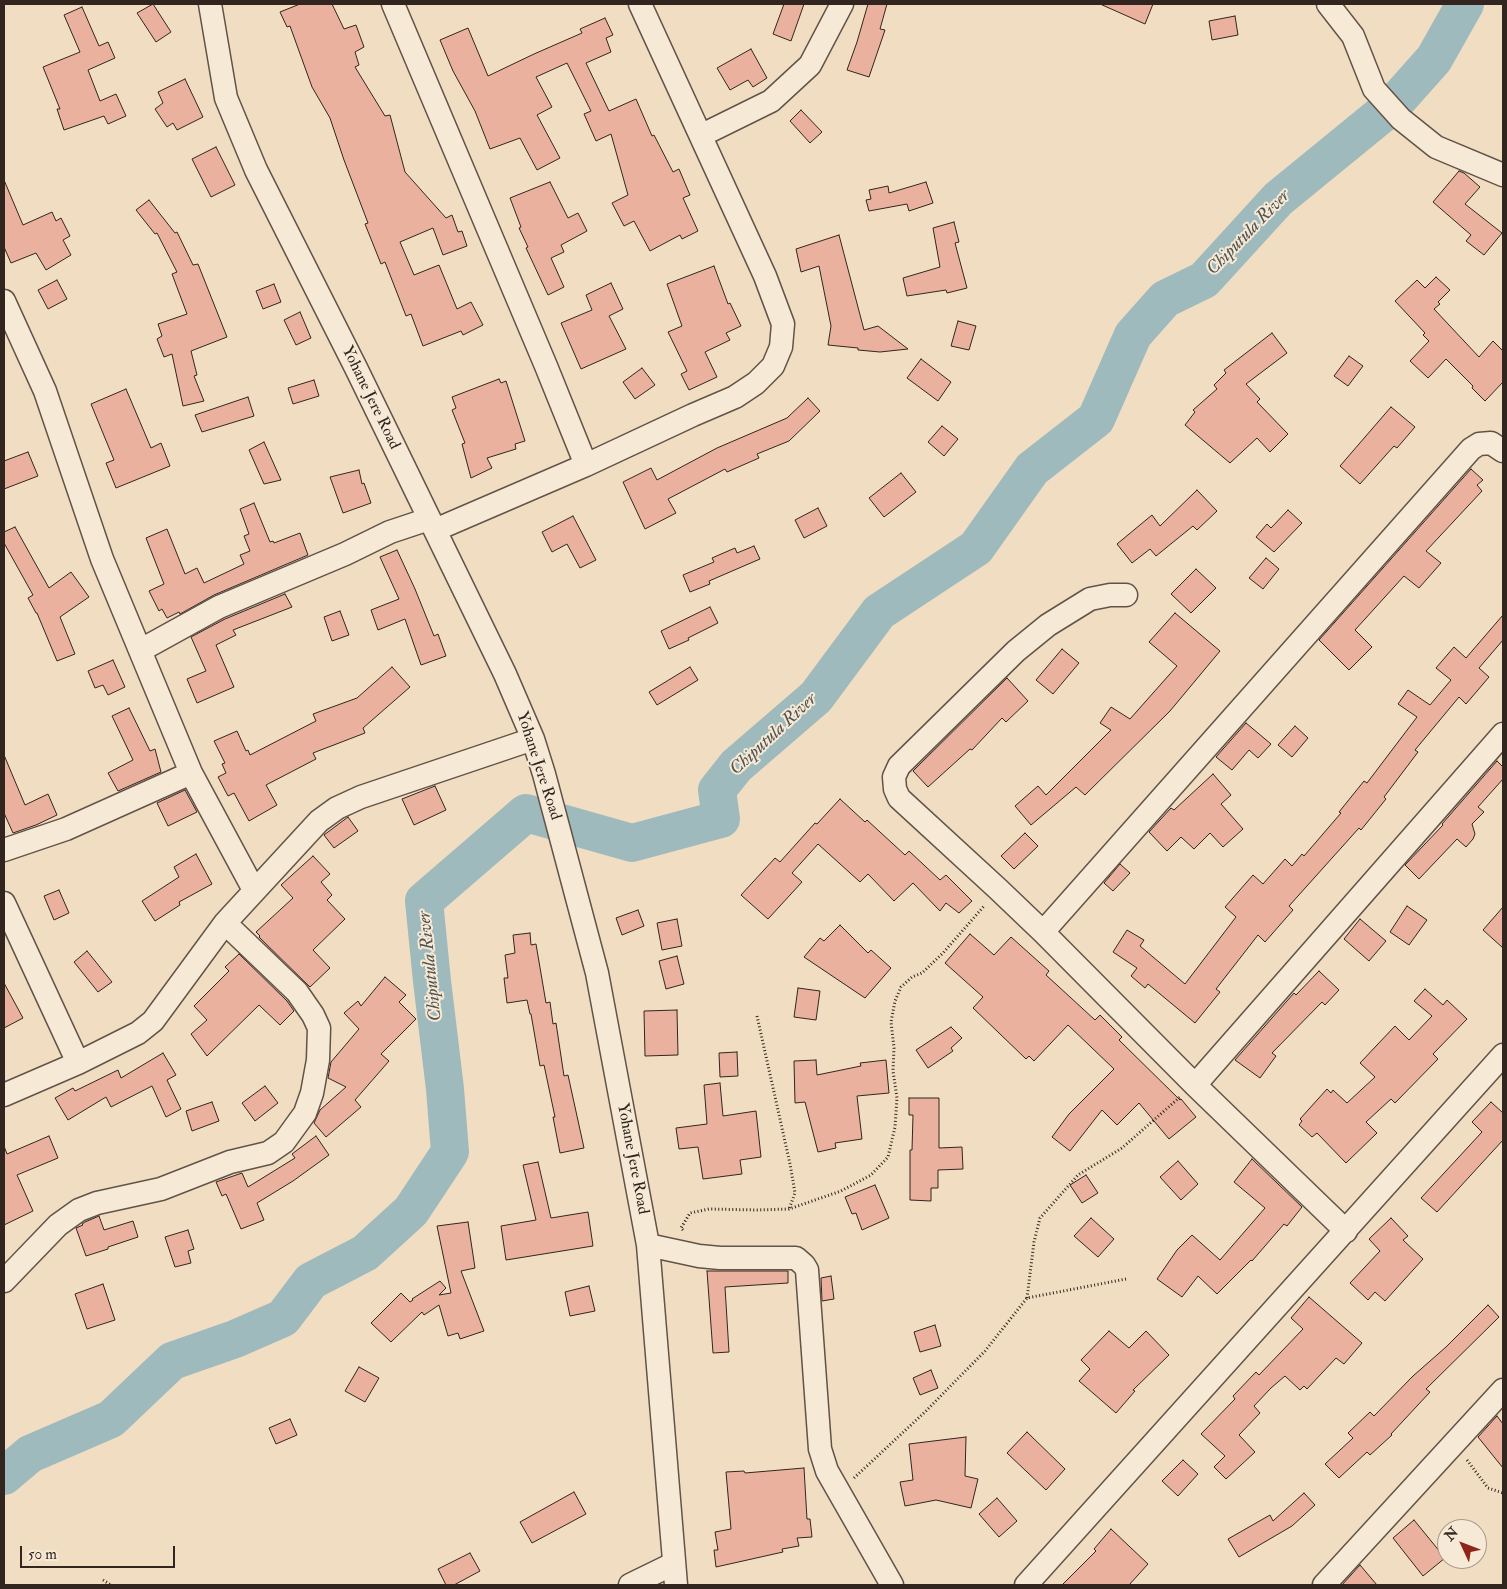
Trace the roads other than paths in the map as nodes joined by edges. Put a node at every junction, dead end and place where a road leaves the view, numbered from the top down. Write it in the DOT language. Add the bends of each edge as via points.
graph roads {
  1 [pos="210,4"];
  2 [pos="393,4"];
  3 [pos="640,4"];
  4 [pos="842,4"];
  5 [pos="1328,4"];
  6 [pos="702,135"];
  7 [pos="1503,175"];
  8 [pos="4,301"];
  9 [pos="1503,452"];
  10 [pos="586,465"];
  11 [pos="432,525"];
  12 [pos="1126,595"];
  13 [pos="141,650"];
  14 [pos="1503,734"];
  15 [pos="533,738"];
  16 [pos="191,773"];
  17 [pos="4,850"];
  18 [pos="254,890"];
  19 [pos="4,903"];
  20 [pos="225,923"];
  21 [pos="1043,932"];
  22 [pos="1503,1055"];
  23 [pos="78,1064"];
  24 [pos="1195,1084"];
  25 [pos="4,1095"];
  26 [pos="1346,1230"];
  27 [pos="648,1245"];
  28 [pos="4,1281"];
  29 [pos="1503,1390"];
  30 [pos="675,1574"];
  31 [pos="630,1585"];
  32 [pos="892,1585"];
  33 [pos="1026,1585"];
  34 [pos="1324,1585"];
  1 -- 11 [label="street, Yohane Jere Road" via="226,98 256,170"];
  2 -- 10 [label="street"];
  3 -- 6 [label="street"];
  4 -- 6 [label="street" via="810,65 771,101"];
  5 -- 7 [label="street" via="1353,36 1374,89 1401,119 1436,147"];
  6 -- 10 [label="street" via="765,276 782,324 781,347 773,366 735,398"];
  8 -- 13 [label="street" via="45,390 102,559"];
  9 -- 21 [label="street" via="1491,443 1471,448"];
  10 -- 11 [label="street"];
  11 -- 13 [label="street" via="390,532 219,607"];
  11 -- 15 [label="street, Yohane Jere Road"];
  12 -- 21 [label="street" via="1090,599 1048,625 899,766 894,777 898,798"];
  13 -- 16 [label="street"];
  14 -- 24 [label="street"];
  15 -- 18 [label="street" via="337,808 319,821"];
  15 -- 27 [label="street, Yohane Jere Road" via="597,973"];
  16 -- 17 [label="street" via="66,829"];
  16 -- 18 [label="street"];
  18 -- 20 [label="street"];
  19 -- 23 [label="street"];
  20 -- 23 [label="street" via="153,1021 138,1033"];
  20 -- 28 [label="street" via="297,992 319,1028 318,1060 306,1113 284,1142 268,1153 230,1162 161,1189 79,1210 58,1225"];
  21 -- 24 [label="street"];
  22 -- 26 [label="street"];
  23 -- 25 [label="street"];
  24 -- 26 [label="street"];
  26 -- 33 [label="street"];
  27 -- 30 [label="street, Yohane Jere Road"];
  27 -- 32 [label="street" via="699,1256 796,1258 804,1265 807,1270 820,1450 827,1470"];
  29 -- 34 [label="street"];
  30 -- 31 [label="street"];
}
